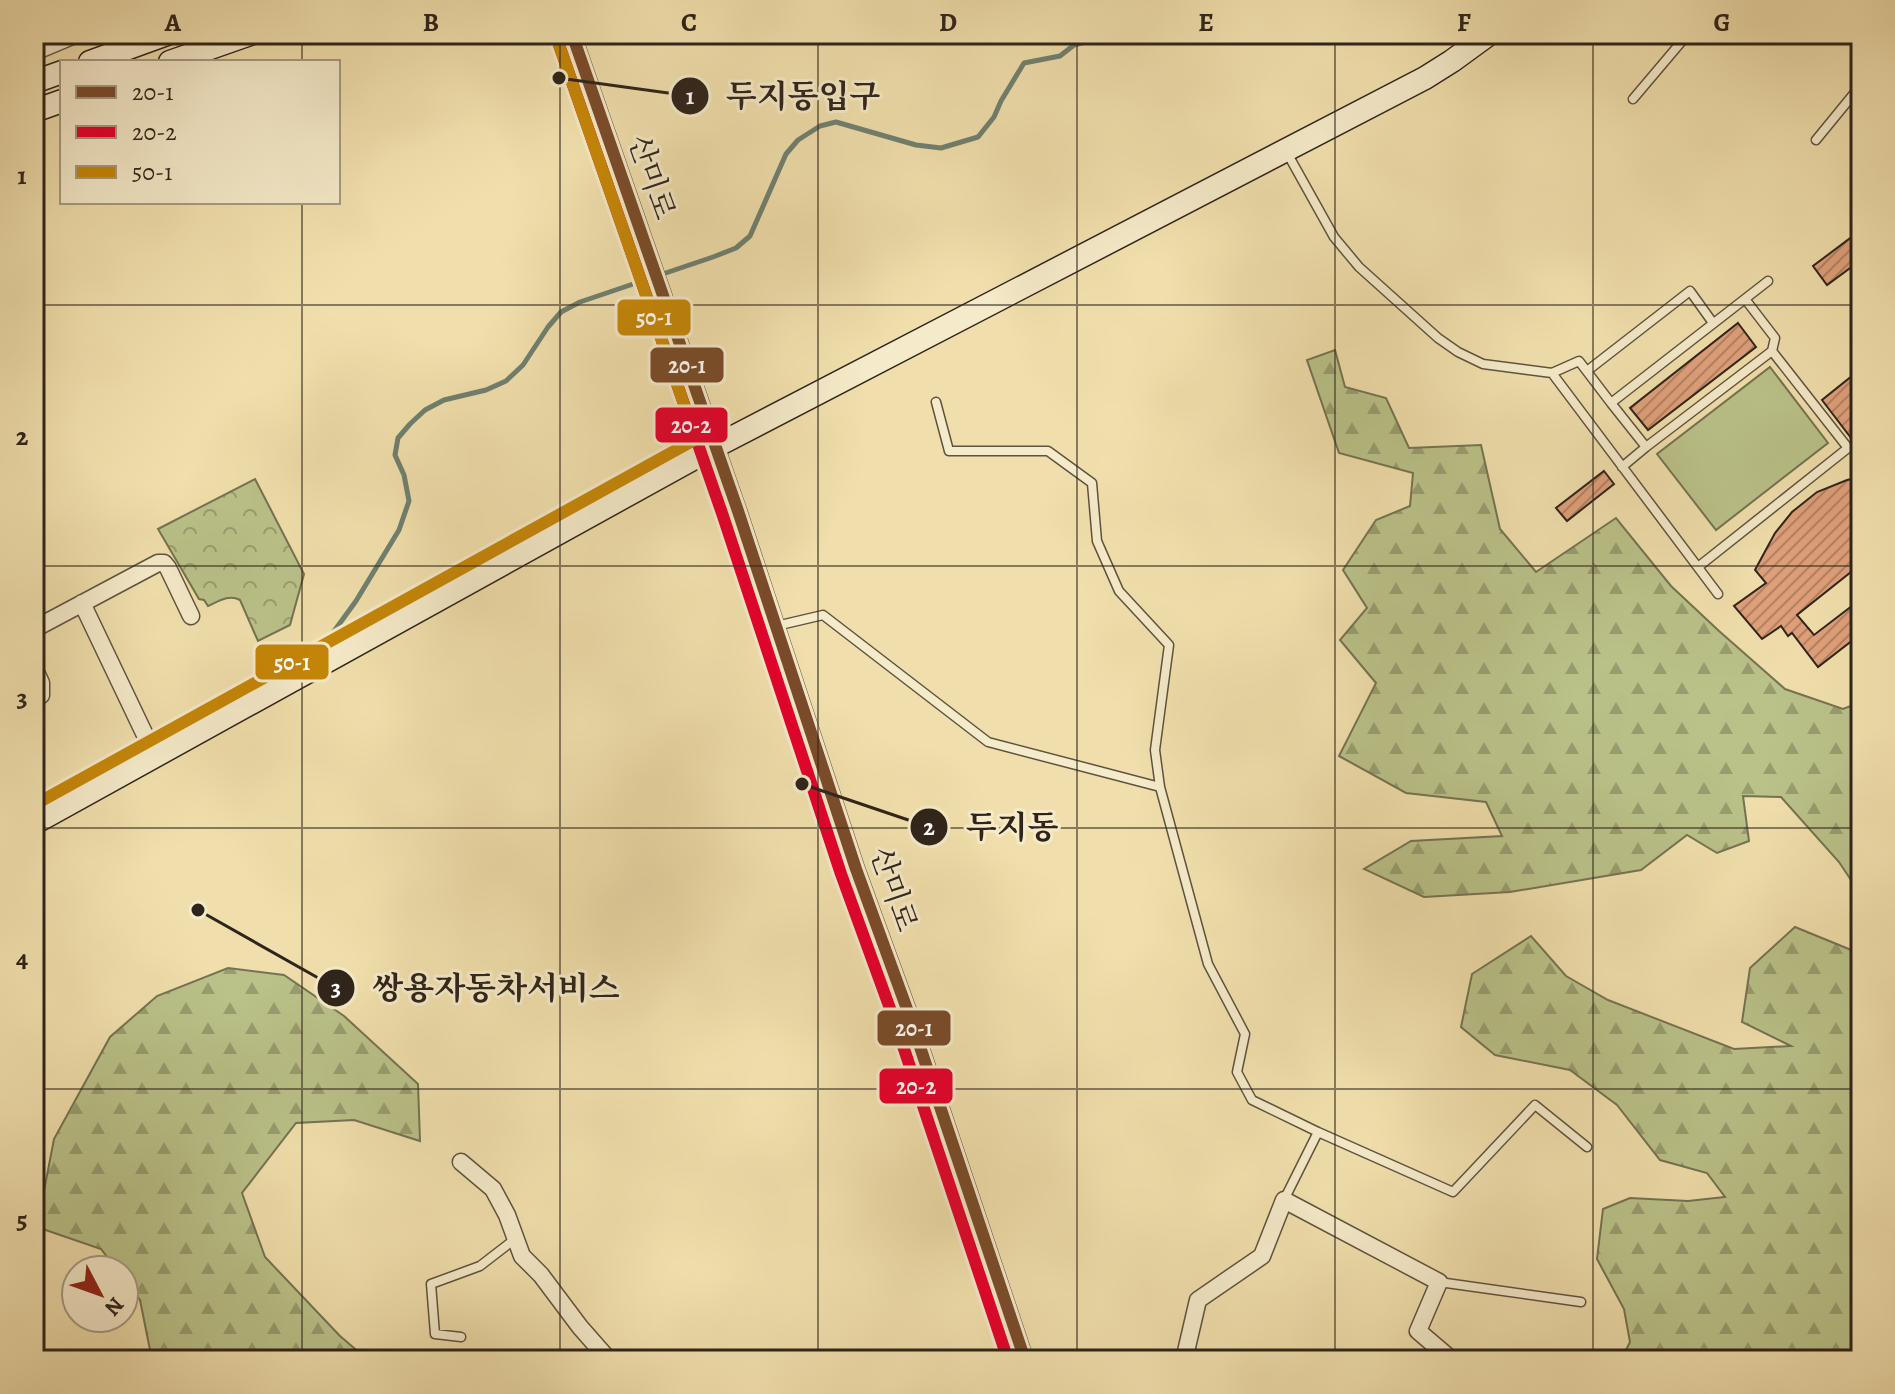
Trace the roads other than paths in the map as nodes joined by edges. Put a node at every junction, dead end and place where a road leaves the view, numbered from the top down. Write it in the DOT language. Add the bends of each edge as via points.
graph roads {
  1 [pos="77,34"];
  2 [pos="167,34"];
  3 [pos="250,34"];
  4 [pos="572,34"];
  5 [pos="1489,34"];
  6 [pos="1688,34"];
  7 [pos="34,52"];
  8 [pos="96,60"];
  9 [pos="176,60"];
  10 [pos="60,73"];
  11 [pos="34,82"];
  12 [pos="1861,85"];
  13 [pos="1633,99"];
  14 [pos="60,102"];
  15 [pos="34,111"];
  16 [pos="1816,140"];
  17 [pos="1285,150"];
  18 [pos="1768,281"];
  19 [pos="1745,299"];
  20 [pos="1713,323"];
  21 [pos="1772,351"];
  22 [pos="1587,371"];
  23 [pos="1552,373"];
  24 [pos="936,402"];
  25 [pos="1611,403"];
  26 [pos="716,446"];
  27 [pos="1646,447"];
  28 [pos="1622,467"];
  29 [pos="1698,567"];
  30 [pos="1718,594"];
  31 [pos="82,603"];
  32 [pos="191,616"];
  33 [pos="776,626"];
  34 [pos="34,629"];
  35 [pos="34,668"];
  36 [pos="34,700"];
  37 [pos="155,756"];
  38 [pos="1160,787"];
  39 [pos="34,823"];
  40 [pos="1318,1132"];
  41 [pos="1587,1147"];
  42 [pos="461,1162"];
  43 [pos="1284,1200"];
  44 [pos="515,1239"];
  45 [pos="1439,1282"];
  46 [pos="1581,1302"];
  47 [pos="461,1337"];
  48 [pos="609,1360"];
  49 [pos="1025,1360"];
  50 [pos="1184,1360"];
  51 [pos="1452,1360"];
  1 -- 7 [label="street"];
  2 -- 8 [label="street"];
  3 -- 9 [label="street"];
  4 -- 26 [label="street, 산미로"];
  5 -- 17 [label="street" via="1425,78"];
  6 -- 13 [label="lane"];
  10 -- 11 [label="street"];
  12 -- 16 [label="lane"];
  14 -- 15 [label="street"];
  17 -- 23 [label="lane" via="1334,237 1359,267 1438,338 1483,364"];
  17 -- 26 [label="street"];
  18 -- 19 [label="lane"];
  19 -- 20 [label="lane"];
  19 -- 21 [label="lane" via="1775,338"];
  20 -- 22 [label="lane" via="1690,291"];
  20 -- 25 [label="lane"];
  21 -- 27 [label="lane"];
  21 -- 29 [label="lane" via="1848,448"];
  22 -- 23 [label="lane" via="1579,361"];
  22 -- 25 [label="lane"];
  23 -- 28 [label="lane"];
  24 -- 38 [label="lane" via="949,451 1048,451 1092,483 1097,541 1119,591 1169,645 1155,750"];
  25 -- 27 [label="lane"];
  26 -- 33 [label="street, 산미로"];
  26 -- 37 [label="street"];
  27 -- 28 [label="lane"];
  28 -- 29 [label="lane"];
  29 -- 30 [label="lane"];
  31 -- 32 [label="street" via="164,563"];
  31 -- 34 [label="street"];
  31 -- 37 [label="street"];
  33 -- 38 [label="lane" via="823,615 988,742"];
  33 -- 49 [label="street, 산미로"];
  35 -- 36 [label="street" via="41,683 41,695"];
  37 -- 39 [label="street"];
  38 -- 40 [label="lane" via="1208,964 1245,1034 1237,1072 1252,1100"];
  40 -- 41 [label="lane" via="1453,1192 1535,1105"];
  40 -- 43 [label="lane"];
  42 -- 44 [label="street" via="493,1189"];
  43 -- 45 [label="street"];
  43 -- 50 [label="street" via="1262,1256 1198,1300"];
  44 -- 47 [label="lane" via="480,1266 431,1284 435,1334"];
  44 -- 48 [label="street" via="522,1256"];
  45 -- 46 [label="lane"];
  45 -- 51 [label="street" via="1418,1331"];
}
